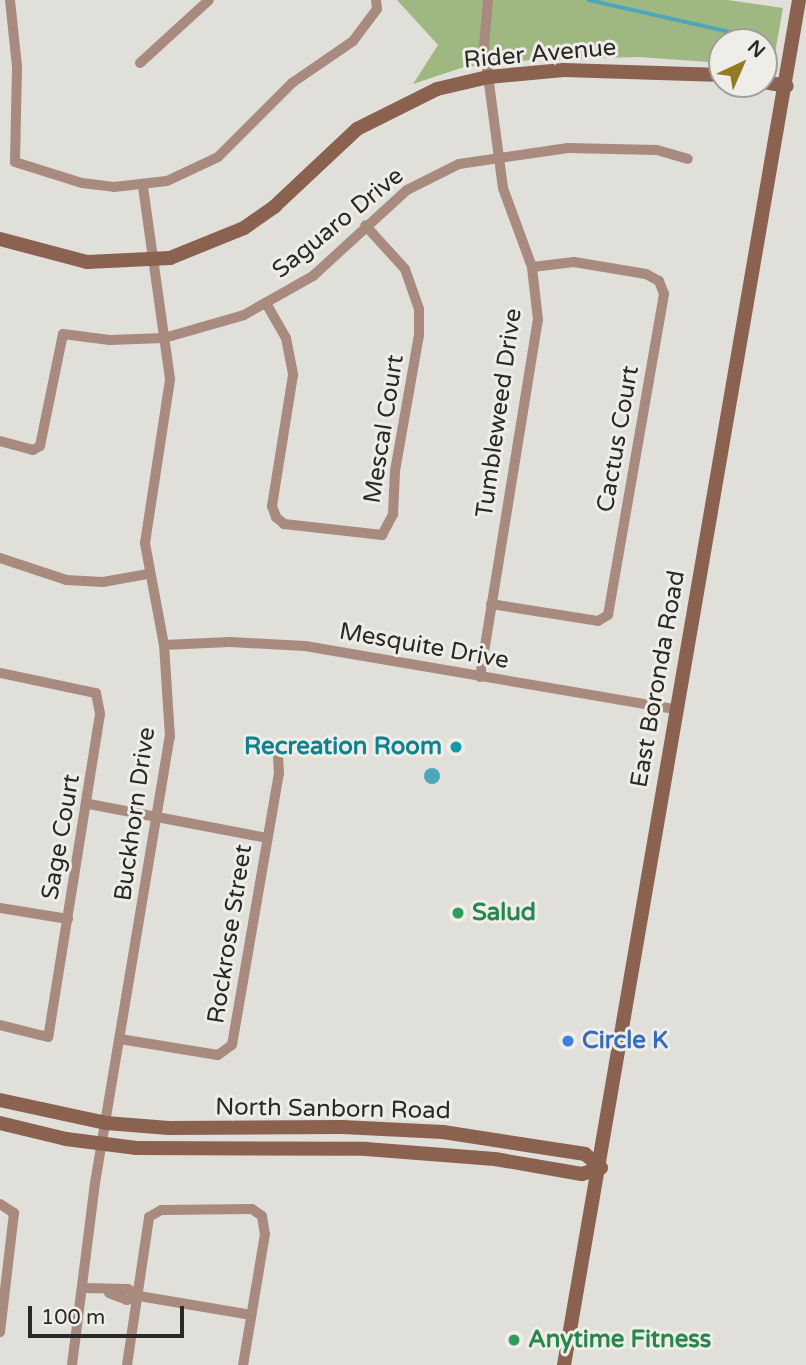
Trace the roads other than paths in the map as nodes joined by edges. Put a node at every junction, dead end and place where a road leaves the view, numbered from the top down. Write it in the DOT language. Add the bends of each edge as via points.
graph roads {
  1 [pos="10,0"];
  2 [pos="209,0"];
  3 [pos="488,0"];
  4 [pos="799,0"];
  5 [pos="376,2"];
  6 [pos="140,63"];
  7 [pos="708,74"];
  8 [pos="488,77"];
  9 [pos="778,84"];
  10 [pos="787,86"];
  11 [pos="499,155"];
  12 [pos="688,159"];
  13 [pos="144,186"];
  14 [pos="365,225"];
  15 [pos="0,239"];
  16 [pos="154,261"];
  17 [pos="531,267"];
  18 [pos="267,305"];
  19 [pos="164,338"];
  20 [pos="0,441"];
  21 [pos="0,558"];
  22 [pos="148,574"];
  23 [pos="491,604"];
  24 [pos="164,645"];
  25 [pos="0,673"];
  26 [pos="480,677"];
  27 [pos="675,709"];
  28 [pos="278,755"];
  29 [pos="89,804"];
  30 [pos="158,818"];
  31 [pos="267,838"];
  32 [pos="0,908"];
  33 [pos="68,919"];
  34 [pos="0,1025"];
  35 [pos="120,1039"];
  36 [pos="0,1100"];
  37 [pos="0,1122"];
  38 [pos="106,1123"];
  39 [pos="103,1144"];
  40 [pos="601,1168"];
  41 [pos="0,1204"];
  42 [pos="83,1288"];
  43 [pos="139,1296"];
  44 [pos="251,1315"];
  45 [pos="0,1332"];
  46 [pos="72,1365"];
  47 [pos="127,1365"];
  48 [pos="243,1365"];
  49 [pos="564,1365"];
  1 -- 13 [label="street" via="17,67 15,162 99,186"];
  2 -- 6 [label="street"];
  3 -- 8 [label="street, Tumbleweed Drive" via="484,35"];
  4 -- 10 [label="main road, East Boronda Road"];
  5 -- 13 [label="street" via="353,41 292,83 218,156 187,174"];
  7 -- 8 [label="main road, Rider Avenue" via="612,68"];
  8 -- 11 [label="street, Tumbleweed Drive"];
  8 -- 16 [label="main road, Rider Avenue" via="437,89 386,111 329,151 259,218 206,247"];
  9 -- 10 [label="main road"];
  10 -- 27 [label="main road, East Boronda Road"];
  11 -- 12 [label="street, Saguaro Drive" via="568,148 657,150"];
  11 -- 14 [label="street, Saguaro Drive" via="459,164 430,177"];
  11 -- 17 [label="street, Tumbleweed Drive" via="503,188"];
  13 -- 16 [label="street, Buckhorn Drive"];
  14 -- 18 [label="street, Saguaro Drive" via="332,260"];
  14 -- 18 [label="street, Mescal Court" via="405,270 419,309 393,513 382,535 284,524 276,517 272,506 293,375 286,338"];
  15 -- 16 [label="main road, Rider Avenue" via="87,262"];
  16 -- 19 [label="street, Buckhorn Drive"];
  17 -- 23 [label="street, Tumbleweed Drive" via="536,339"];
  17 -- 23 [label="street, Cactus Court" via="574,262 646,274 659,281 664,294 608,615 598,621"];
  18 -- 19 [label="street, Saguaro Drive" via="220,324"];
  19 -- 20 [label="street, Saguaro Drive" via="110,341 63,334 40,446 33,450"];
  19 -- 22 [label="street, Buckhorn Drive" via="170,379 145,529"];
  21 -- 22 [label="street" via="66,580 103,582"];
  22 -- 24 [label="street, Buckhorn Drive"];
  23 -- 26 [label="street, Tumbleweed Drive"];
  24 -- 26 [label="street, Mesquite Drive" via="304,646"];
  24 -- 30 [label="street, Buckhorn Drive" via="170,737"];
  25 -- 29 [label="street, Sage Court" via="96,693 99,735"];
  26 -- 27 [label="street, Mesquite Drive"];
  27 -- 40 [label="main road, East Boronda Road"];
  28 -- 31 [label="street, Rockrose Street"];
  29 -- 30 [label="street"];
  29 -- 33 [label="street, Sage Court"];
  30 -- 31 [label="street"];
  30 -- 35 [label="street, Buckhorn Drive"];
  31 -- 35 [label="street, Rockrose Street" via="232,1045 218,1055"];
  32 -- 33 [label="street"];
  33 -- 34 [label="street, Sage Court" via="48,1037"];
  35 -- 38 [label="street, Buckhorn Drive"];
  36 -- 38 [label="main road, North Sanborn Road"];
  37 -- 39 [label="main road, North Sanborn Road"];
  38 -- 39 [label="street, Buckhorn Drive"];
  38 -- 40 [label="main road, North Sanborn Road" via="443,1132 585,1154"];
  39 -- 40 [label="main road, North Sanborn Road" via="176,1151 366,1149 495,1158 582,1174"];
  39 -- 42 [label="street, Buckhorn Drive"];
  40 -- 49 [label="main road, East Boronda Road"];
  41 -- 45 [label="street" via="14,1213"];
  42 -- 43 [label="street" via="127,1300"];
  42 -- 46 [label="street, Buckhorn Drive"];
  43 -- 44 [label="street"];
  43 -- 44 [label="street" via="146,1223 151,1215 161,1210 252,1209 262,1216 266,1227"];
  43 -- 47 [label="street"];
  44 -- 48 [label="street"];
}
